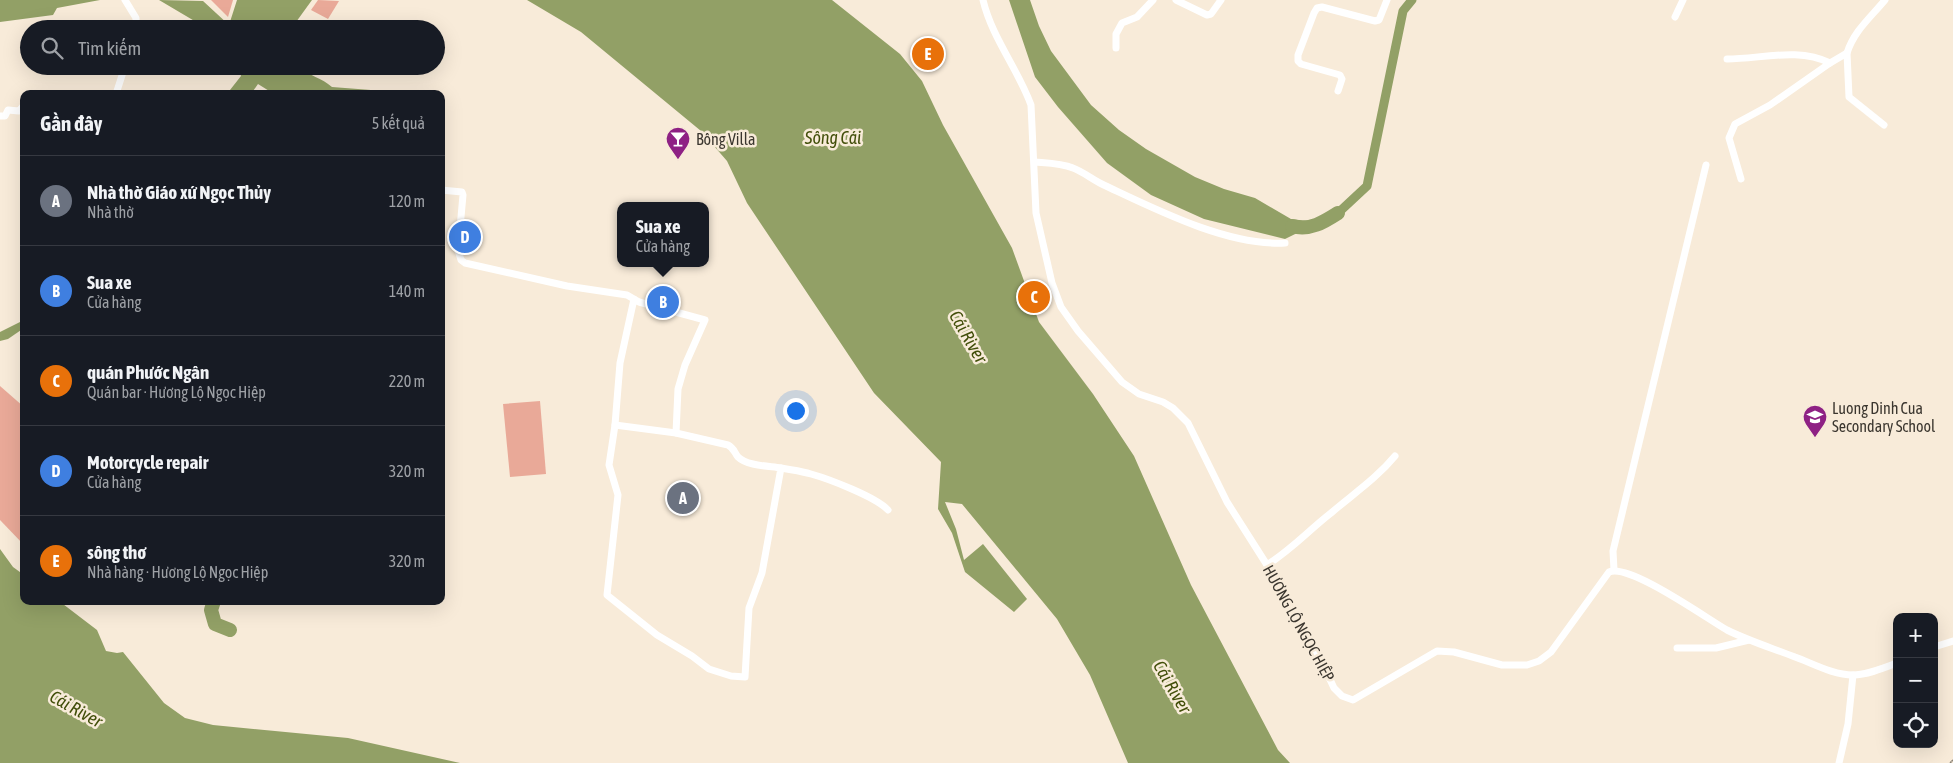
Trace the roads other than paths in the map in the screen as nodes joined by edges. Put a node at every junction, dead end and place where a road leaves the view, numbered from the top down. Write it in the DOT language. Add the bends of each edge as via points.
graph roads {
  1 [pos="125,0"];
  2 [pos="983,0"];
  3 [pos="1153,0"];
  4 [pos="1176,0"];
  5 [pos="1221,0"];
  6 [pos="1387,0"];
  7 [pos="1683,0"];
  8 [pos="1884,0"];
  9 [pos="1675,17"];
  10 [pos="136,20"];
  11 [pos="1116,48"];
  12 [pos="1847,54"];
  13 [pos="1727,59"];
  14 [pos="1830,63"];
  15 [pos="122,75"];
  16 [pos="117,90"];
  17 [pos="1338,91"];
  18 [pos="20,110"];
  19 [pos="0,116"];
  20 [pos="1884,125"];
  21 [pos="1035,162"];
  22 [pos="1706,165"];
  23 [pos="1741,180"];
  24 [pos="445,190"];
  25 [pos="1285,243"];
  26 [pos="634,299"];
  27 [pos="615,425"];
  28 [pos="676,434"];
  29 [pos="1395,456"];
  30 [pos="781,468"];
  31 [pos="888,510"];
  32 [pos="1268,565"];
  33 [pos="1614,570"];
  34 [pos="1749,640"];
  35 [pos="1953,641"];
  36 [pos="1938,646"];
  37 [pos="1677,648"];
  38 [pos="1893,664"];
  39 [pos="1853,675"];
  40 [pos="1839,763"];
  1 -- 10 [label="street"];
  2 -- 21 [label="street, HƯƠNG LỘ NGỌC HIỆP" via="1031,105"];
  3 -- 11 [label="street" via="1137,17 1122,23 1116,34"];
  4 -- 5 [label="street" via="1207,15"];
  6 -- 17 [label="street" via="1379,20 1375,21 1322,7 1314,13 1298,61 1340,75"];
  7 -- 9 [label="street"];
  8 -- 12 [label="street" via="1859,28"];
  12 -- 14 [label="street"];
  12 -- 20 [label="street" via="1849,97"];
  13 -- 14 [label="street" via="1795,54"];
  14 -- 23 [label="street" via="1770,105 1735,124 1729,138"];
  15 -- 16 [label="street"];
  18 -- 19 [label="street" via="8,110 5,116"];
  21 -- 25 [label="street" via="1073,168 1111,189 1222,234 1254,243"];
  21 -- 32 [label="street, HƯƠNG LỘ NGỌC HIỆP" via="1038,228 1061,307 1122,382 1139,394 1173,408 1188,423 1227,502"];
  22 -- 33 [label="street" via="1613,551"];
  24 -- 26 [label="street" via="464,195 458,250 461,260 567,286 628,295"];
  26 -- 27 [label="street" via="620,363"];
  26 -- 28 [label="street" via="704,320 678,389"];
  27 -- 28 [label="street"];
  27 -- 30 [label="street" via="609,464 618,495 607,595 657,635 709,669 731,676 745,678 749,608 762,573"];
  28 -- 30 [label="street" via="728,445 746,462"];
  29 -- 32 [label="street" via="1366,486"];
  30 -- 31 [label="street" via="810,473 858,492"];
  32 -- 33 [label="street, HƯƠNG LỘ NGỌC HIỆP" via="1293,617 1334,688 1353,700 1437,651 1454,652 1502,665 1527,665 1539,661 1551,652 1590,596"];
  33 -- 34 [label="street" via="1652,585"];
  34 -- 37 [label="street" via="1716,648"];
  34 -- 39 [label="street"];
  35 -- 36 [label="street"];
  38 -- 39 [label="street"];
  39 -- 40 [label="street" via="1848,724"];
}
